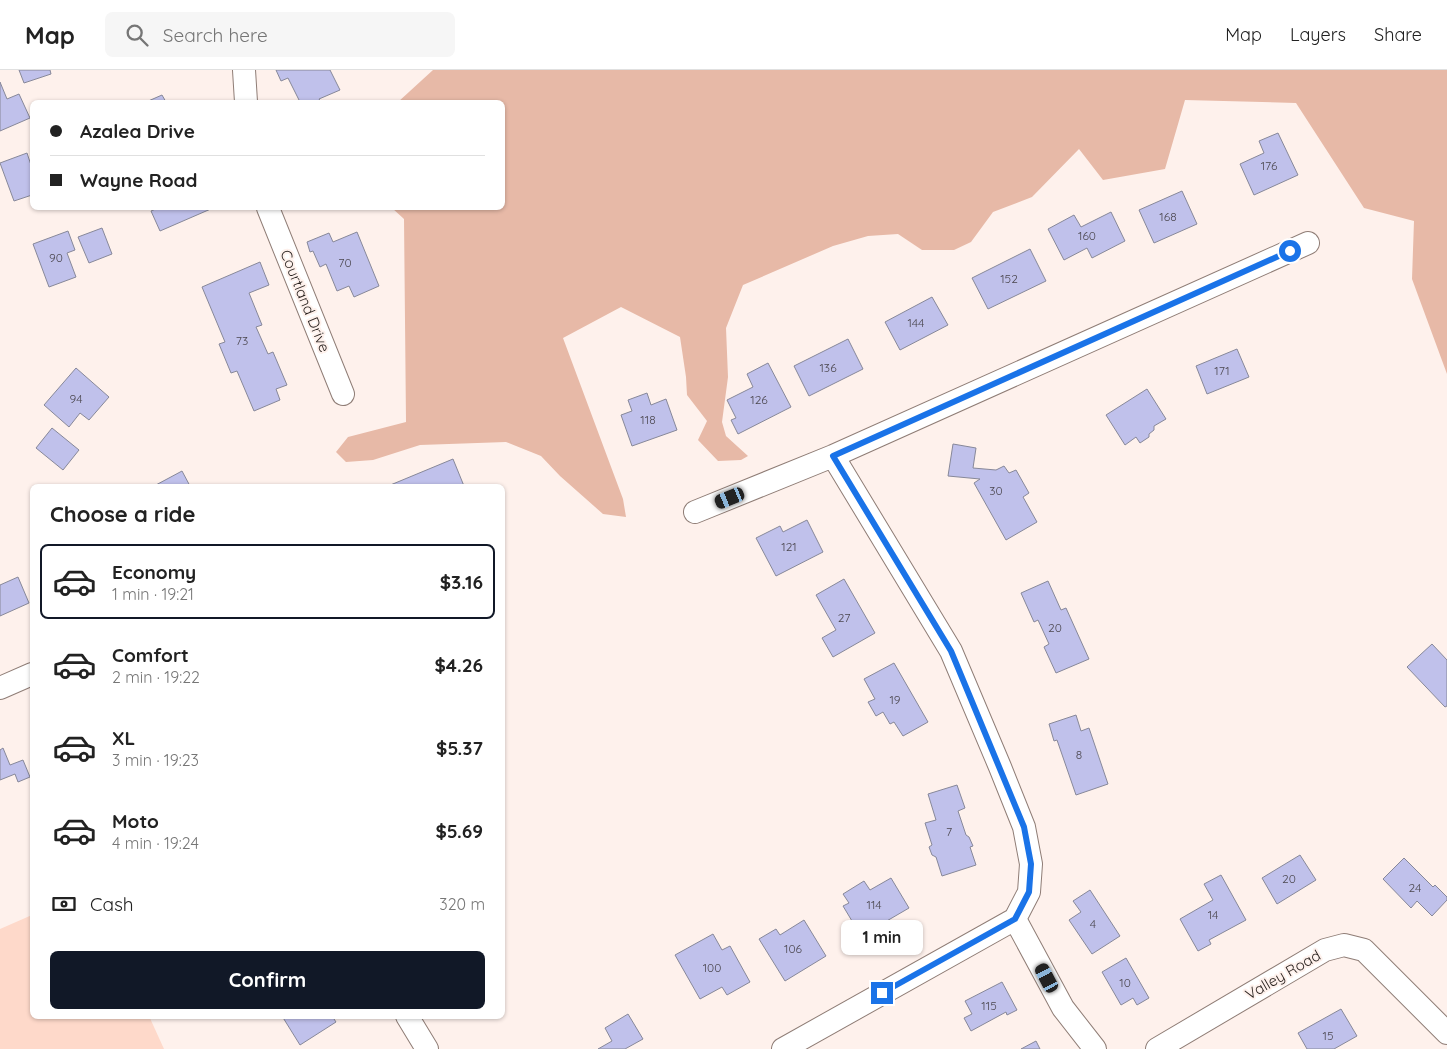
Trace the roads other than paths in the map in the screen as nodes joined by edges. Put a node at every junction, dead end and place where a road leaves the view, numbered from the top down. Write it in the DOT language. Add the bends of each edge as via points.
graph roads {
  1 [pos="244,70"];
  2 [pos="246,100"];
  3 [pos="269,210"];
  4 [pos="1308,243"];
  5 [pos="342,394"];
  6 [pos="833,456"];
  7 [pos="696,512"];
  8 [pos="30,675"];
  9 [pos="0,688"];
  10 [pos="1015,919"];
  11 [pos="409,1019"];
  12 [pos="1447,1032"];
  13 [pos="427,1049"];
  14 [pos="783,1049"];
  15 [pos="1095,1049"];
  16 [pos="1157,1049"];
  1 -- 2 [label="street"];
  3 -- 5 [label="street, Courtland Drive"];
  4 -- 6 [label="street"];
  6 -- 7 [label="street"];
  6 -- 10 [label="street" via="951,651 1021,818 1031,864 1029,892"];
  8 -- 9 [label="street"];
  10 -- 14 [label="street"];
  10 -- 15 [label="street" via="1063,1008"];
  11 -- 13 [label="street"];
  12 -- 16 [label="street, Valley Road" via="1364,950 1344,945 1325,950"];
}
